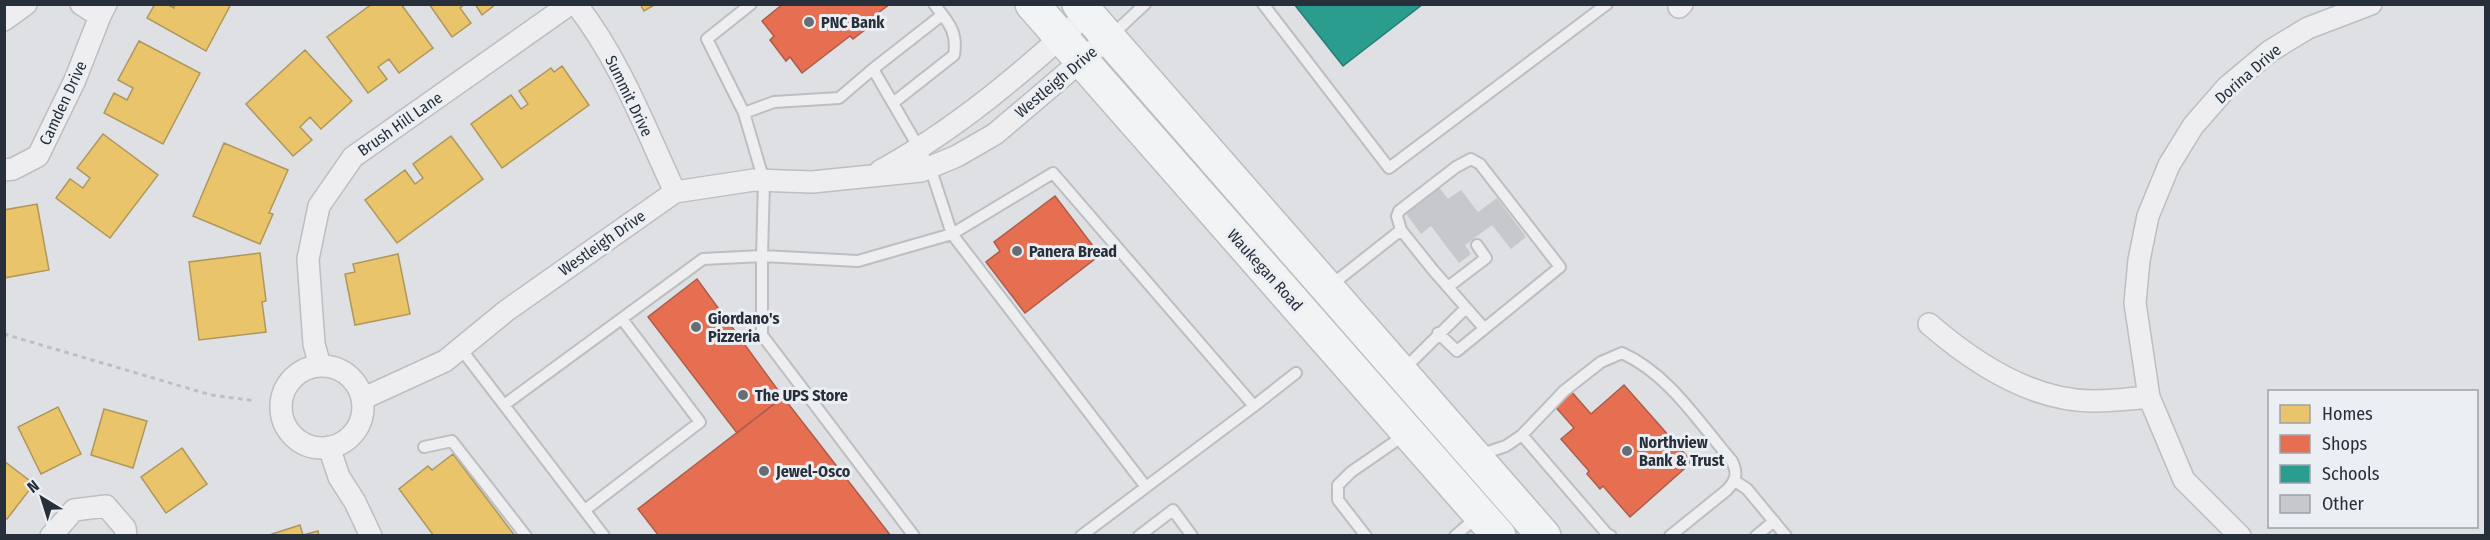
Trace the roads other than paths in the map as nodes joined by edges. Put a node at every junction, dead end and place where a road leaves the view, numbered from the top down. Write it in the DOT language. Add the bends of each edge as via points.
graph roads {
  1 [pos="26,4"];
  2 [pos="81,4"];
  3 [pos="570,4"];
  4 [pos="576,4"];
  5 [pos="751,4"];
  6 [pos="934,4"];
  7 [pos="1032,4"];
  8 [pos="1145,4"];
  9 [pos="1263,4"];
  10 [pos="1607,4"];
  11 [pos="2371,4"];
  12 [pos="1088,8"];
  13 [pos="103,10"];
  14 [pos="942,15"];
  15 [pos="4,20"];
  16 [pos="1108,38"];
  17 [pos="1071,49"];
  18 [pos="873,69"];
  19 [pos="893,103"];
  20 [pos="744,113"];
  21 [pos="920,149"];
  22 [pos="930,167"];
  23 [pos="4,170"];
  24 [pos="872,175"];
  25 [pos="764,181"];
  26 [pos="675,192"];
  27 [pos="1401,230"];
  28 [pos="952,234"];
  29 [pos="1477,245"];
  30 [pos="762,256"];
  31 [pos="1448,287"];
  32 [pos="1327,288"];
  33 [pos="1466,308"];
  34 [pos="622,319"];
  35 [pos="1929,324"];
  36 [pos="1483,327"];
  37 [pos="1438,333"];
  38 [pos="461,349"];
  39 [pos="320,366"];
  40 [pos="1296,373"];
  41 [pos="1385,379"];
  42 [pos="2149,397"];
  43 [pos="362,399"];
  44 [pos="504,405"];
  45 [pos="1254,406"];
  46 [pos="1409,433"];
  47 [pos="1522,435"];
  48 [pos="329,447"];
  49 [pos="424,447"];
  50 [pos="1476,456"];
  51 [pos="1735,481"];
  52 [pos="1146,487"];
  53 [pos="585,510"];
  54 [pos="1774,521"];
  55 [pos="1490,525"];
  56 [pos="1608,535"];
  57 [pos="51,536"];
  58 [pos="126,536"];
  59 [pos="371,536"];
  60 [pos="526,536"];
  61 [pos="604,536"];
  62 [pos="914,536"];
  63 [pos="1081,536"];
  64 [pos="1139,536"];
  65 [pos="1192,536"];
  66 [pos="1366,536"];
  67 [pos="1455,536"];
  68 [pos="1544,536"];
  69 [pos="1670,536"];
  70 [pos="1756,536"];
  71 [pos="1786,536"];
  72 [pos="2240,536"];
  1 -- 15 [label="street"];
  2 -- 13 [label="street, Camden Drive"];
  3 -- 39 [label="street, Brush Hill Lane" via="353,157 319,206 308,260 314,344"];
  4 -- 26 [label="street, Summit Drive" via="595,28 622,76"];
  5 -- 20 [label="lane" via="707,39"];
  6 -- 14 [label="lane"];
  7 -- 17 [label="main road, Waukegan Road"];
  8 -- 16 [label="lane"];
  9 -- 10 [label="lane" via="1389,168"];
  11 -- 42 [label="street, Dorina Drive" via="2308,28 2270,51 2227,87 2193,126 2169,165 2148,216 2135,303"];
  12 -- 16 [label="main road, Waukegan Road"];
  12 -- 17 [label="street, Westleigh Drive"];
  13 -- 23 [label="street, Camden Drive" via="38,156"];
  14 -- 18 [label="lane"];
  14 -- 19 [label="lane" via="957,41 954,54"];
  16 -- 17 [label="street, Westleigh Drive"];
  16 -- 32 [label="main road, Waukegan Road"];
  17 -- 21 [label="street, Westleigh Drive"];
  17 -- 22 [label="street, Westleigh Drive" via="995,134"];
  17 -- 41 [label="main road, Waukegan Road"];
  18 -- 19 [label="lane"];
  18 -- 20 [label="lane" via="838,98 774,102"];
  19 -- 21 [label="lane"];
  20 -- 25 [label="lane"];
  21 -- 22 [label="lane"];
  21 -- 24 [label="street, Westleigh Drive"];
  22 -- 24 [label="street, Westleigh Drive"];
  22 -- 28 [label="lane"];
  24 -- 25 [label="street, Westleigh Drive" via="812,182"];
  25 -- 26 [label="street, Westleigh Drive"];
  25 -- 30 [label="lane"];
  26 -- 38 [label="street, Westleigh Drive" via="506,311"];
  27 -- 31 [label="lane"];
  27 -- 32 [label="lane"];
  27 -- 36 [label="lane" via="1397,216 1408,203 1467,160 1480,164 1560,267"];
  28 -- 30 [label="lane" via="858,261"];
  28 -- 45 [label="lane" via="1053,173"];
  28 -- 52 [label="lane"];
  29 -- 31 [label="lane" via="1486,258"];
  30 -- 34 [label="lane" via="703,259"];
  30 -- 62 [label="lane" via="762,334"];
  31 -- 33 [label="lane"];
  32 -- 41 [label="main road, Waukegan Road"];
  33 -- 36 [label="lane"];
  33 -- 37 [label="lane"];
  34 -- 44 [label="lane"];
  34 -- 53 [label="lane" via="700,422"];
  35 -- 42 [label="street" via="1960,351 2026,388 2092,401"];
  36 -- 37 [label="lane" via="1456,351"];
  37 -- 41 [label="lane"];
  38 -- 43 [label="street, Westleigh Drive" via="445,361"];
  38 -- 44 [label="lane"];
  39 -- 43 [label="street" via="342,372 358,388"];
  39 -- 48 [label="street" via="300,372 286,387 282,417 291,435 299,441"];
  40 -- 45 [label="lane"];
  41 -- 46 [label="main road, Waukegan Road"];
  41 -- 50 [label="main road, Waukegan Road"];
  42 -- 72 [label="street, Dorina Drive" via="2184,480"];
  43 -- 48 [label="street" via="356,430"];
  44 -- 53 [label="lane"];
  45 -- 52 [label="lane"];
  46 -- 55 [label="main road, Waukegan Road"];
  46 -- 66 [label="lane" via="1338,485 1338,500"];
  47 -- 50 [label="lane" via="1506,446"];
  47 -- 51 [label="lane" via="1564,391 1601,362 1622,353 1659,375 1732,461 1737,471"];
  47 -- 56 [label="lane"];
  48 -- 59 [label="street" via="339,477 368,524"];
  49 -- 60 [label="lane" via="452,441"];
  50 -- 68 [label="main road, Waukegan Road"];
  51 -- 54 [label="lane" via="1747,489"];
  51 -- 69 [label="lane"];
  52 -- 63 [label="lane"];
  53 -- 61 [label="lane"];
  54 -- 70 [label="lane"];
  54 -- 71 [label="lane"];
  55 -- 67 [label="lane"];
  57 -- 58 [label="street" via="74,510 106,506 125,528"];
  64 -- 65 [label="lane" via="1173,510"];
}
